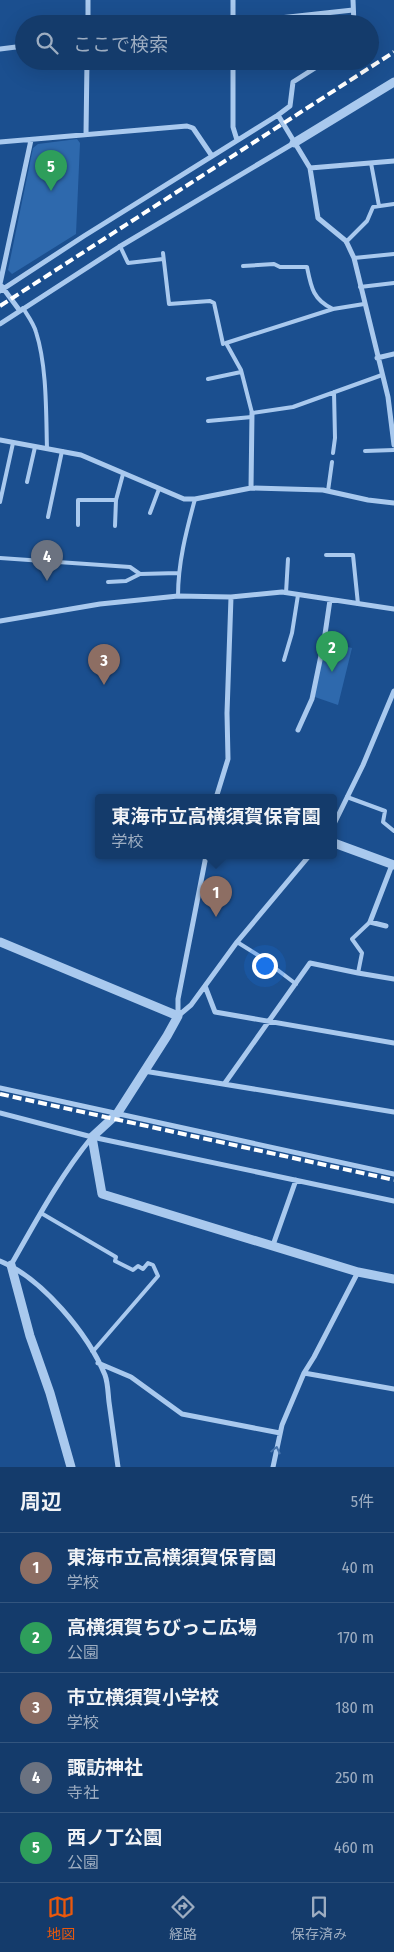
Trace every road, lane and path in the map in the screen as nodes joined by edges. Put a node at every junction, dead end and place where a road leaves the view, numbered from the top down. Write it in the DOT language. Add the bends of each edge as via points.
graph roads {
  1 [pos="88,0"];
  2 [pos="233,0"];
  3 [pos="352,0"];
  4 [pos="353,10"];
  5 [pos="88,15"];
  6 [pos="232,15"];
  7 [pos="306,15"];
  8 [pos="353,15"];
  9 [pos="15,47"];
  10 [pos="0,49"];
  11 [pos="87,70"];
  12 [pos="233,70"];
  13 [pos="312,70"];
  14 [pos="394,82"];
  15 [pos="278,115"];
  16 [pos="86,134"];
  17 [pos="31,140"];
  18 [pos="237,140"];
  19 [pos="0,142"];
  20 [pos="294,143"];
  21 [pos="212,156"];
  22 [pos="394,161"];
  23 [pos="371,163"];
  24 [pos="310,168"];
  25 [pos="394,204"];
  26 [pos="379,206"];
  27 [pos="346,242"];
  28 [pos="120,246"];
  29 [pos="163,253"];
  30 [pos="394,254"];
  31 [pos="354,258"];
  32 [pos="163,259"];
  33 [pos="243,266"];
  34 [pos="394,283"];
  35 [pos="360,287"];
  36 [pos="2,290"];
  37 [pos="364,304"];
  38 [pos="333,309"];
  39 [pos="22,310"];
  40 [pos="0,324"];
  41 [pos="223,344"];
  42 [pos="394,354"];
  43 [pos="377,358"];
  44 [pos="241,372"];
  45 [pos="382,376"];
  46 [pos="208,379"];
  47 [pos="334,392"];
  48 [pos="252,415"];
  49 [pos="392,419"];
  50 [pos="208,421"];
  51 [pos="0,440"];
  52 [pos="13,443"];
  53 [pos="394,445"];
  54 [pos="35,447"];
  55 [pos="47,449"];
  56 [pos="394,450"];
  57 [pos="365,451"];
  58 [pos="62,452"];
  59 [pos="333,453"];
  60 [pos="332,462"];
  61 [pos="123,474"];
  62 [pos="28,482"];
  63 [pos="252,488"];
  64 [pos="159,489"];
  65 [pos="328,491"];
  66 [pos="195,499"];
  67 [pos="116,500"];
  68 [pos="0,502"];
  69 [pos="394,502"];
  70 [pos="150,514"];
  71 [pos="48,517"];
  72 [pos="78,525"];
  73 [pos="115,526"];
  74 [pos="326,554"];
  75 [pos="0,558"];
  76 [pos="288,559"];
  77 [pos="178,573"];
  78 [pos="140,574"];
  79 [pos="108,582"];
  80 [pos="286,593"];
  81 [pos="298,595"];
  82 [pos="178,596"];
  83 [pos="231,597"];
  84 [pos="330,600"];
  85 [pos="358,604"];
  86 [pos="394,609"];
  87 [pos="0,621"];
  88 [pos="284,660"];
  89 [pos="394,691"];
  90 [pos="298,730"];
  91 [pos="217,794"];
  92 [pos="347,797"];
  93 [pos="337,818"];
  94 [pos="394,831"];
  95 [pos="337,844"];
  96 [pos="205,859"];
  97 [pos="306,859"];
  98 [pos="393,865"];
  99 [pos="370,922"];
  100 [pos="386,926"];
  101 [pos="0,942"];
  102 [pos="237,942"];
  103 [pos="358,973"];
  104 [pos="394,978"];
  105 [pos="296,984"];
  106 [pos="206,986"];
  107 [pos="178,1016"];
  108 [pos="268,1022"];
  109 [pos="394,1043"];
  110 [pos="144,1071"];
  111 [pos="226,1083"];
  112 [pos="0,1088"];
  113 [pos="394,1112"];
  114 [pos="0,1113"];
  115 [pos="117,1114"];
  116 [pos="92,1137"];
  117 [pos="394,1174"];
  118 [pos="296,1180"];
  119 [pos="394,1201"];
  120 [pos="40,1213"];
  121 [pos="273,1244"];
  122 [pos="0,1261"];
  123 [pos="11,1265"];
  124 [pos="358,1272"];
  125 [pos="394,1279"];
  126 [pos="91,1351"];
  127 [pos="98,1364"];
  128 [pos="304,1373"];
  129 [pos="394,1389"];
  130 [pos="280,1433"];
  131 [pos="71,1467"];
  132 [pos="118,1467"];
  133 [pos="273,1467"];
  1 -- 5 [label="street"];
  2 -- 6 [label="street"];
  3 -- 4 [label="street"];
  4 -- 7 [label="street"];
  4 -- 8 [label="street"];
  9 -- 10 [label="street"];
  11 -- 16 [label="street"];
  12 -- 18 [label="street" via="233,127"];
  13 -- 15 [label="street" via="293,82 290,106"];
  14 -- 20 [label="street"];
  15 -- 18 [label="street"];
  15 -- 20 [label="street"];
  16 -- 17 [label="street"];
  16 -- 21 [label="street" via="187,126 194,128"];
  17 -- 19 [label="street"];
  17 -- 36 [label="street" via="0,284"];
  18 -- 21 [label="street"];
  20 -- 24 [label="street"];
  20 -- 28 [label="street"];
  21 -- 36 [label="street"];
  22 -- 23 [label="street"];
  23 -- 24 [label="street"];
  23 -- 26 [label="lane"];
  24 -- 27 [label="street" via="318,218"];
  25 -- 26 [label="lane"];
  26 -- 27 [label="lane" via="373,207 366,221"];
  27 -- 31 [label="street"];
  28 -- 32 [label="lane" via="128,263"];
  28 -- 39 [label="street"];
  29 -- 32 [label="lane"];
  30 -- 31 [label="lane"];
  31 -- 35 [label="street"];
  32 -- 41 [label="lane" via="170,304 214,303"];
  33 -- 38 [label="lane" via="307,267 317,300"];
  34 -- 35 [label="lane"];
  35 -- 37 [label="street"];
  36 -- 39 [label="street"];
  37 -- 38 [label="lane"];
  37 -- 43 [label="street"];
  38 -- 44 [label="lane" via="226,343"];
  39 -- 40 [label="street"];
  39 -- 55 [label="lane" via="36,332 40,352"];
  42 -- 43 [label="street"];
  43 -- 45 [label="street"];
  44 -- 46 [label="lane"];
  44 -- 48 [label="lane"];
  45 -- 47 [label="lane"];
  45 -- 49 [label="street"];
  47 -- 48 [label="lane" via="293,407"];
  47 -- 59 [label="lane"];
  48 -- 50 [label="lane"];
  48 -- 63 [label="street"];
  49 -- 53 [label="street"];
  51 -- 52 [label="street"];
  52 -- 54 [label="street"];
  52 -- 68 [label="lane"];
  54 -- 55 [label="street"];
  54 -- 62 [label="lane"];
  55 -- 58 [label="street"];
  56 -- 57 [label="lane"];
  58 -- 61 [label="street" via="81,455"];
  58 -- 71 [label="lane"];
  60 -- 65 [label="lane"];
  61 -- 64 [label="street"];
  61 -- 67 [label="lane"];
  63 -- 65 [label="street"];
  63 -- 66 [label="street"];
  64 -- 66 [label="street" via="184,499"];
  64 -- 70 [label="lane"];
  65 -- 69 [label="street"];
  66 -- 77 [label="lane"];
  67 -- 72 [label="lane" via="78,500"];
  67 -- 73 [label="lane"];
  74 -- 85 [label="lane" via="353,556"];
  75 -- 78 [label="lane" via="130,566"];
  76 -- 80 [label="lane"];
  77 -- 78 [label="lane"];
  77 -- 82 [label="lane"];
  78 -- 79 [label="lane" via="126,581"];
  80 -- 81 [label="street"];
  80 -- 83 [label="street"];
  81 -- 84 [label="street"];
  81 -- 88 [label="lane"];
  82 -- 83 [label="street"];
  82 -- 87 [label="street" via="100,604"];
  83 -- 91 [label="street" via="228,760"];
  84 -- 85 [label="street"];
  84 -- 90 [label="street" via="312,699"];
  85 -- 86 [label="street"];
  89 -- 92 [label="street"];
  92 -- 93 [label="street"];
  92 -- 94 [label="lane" via="386,811 383,822"];
  95 -- 98 [label="street"];
  96 -- 107 [label="street" via="178,998"];
  97 -- 102 [label="street"];
  98 -- 99 [label="street"];
  99 -- 100 [label="street"];
  99 -- 103 [label="lane" via="352,939 362,953"];
  101 -- 107 [label="street"];
  102 -- 105 [label="lane"];
  102 -- 106 [label="street"];
  103 -- 104 [label="street"];
  103 -- 105 [label="street" via="310,963"];
  105 -- 108 [label="street"];
  106 -- 107 [label="street"];
  106 -- 108 [label="street" via="215,1012"];
  107 -- 110 [label="street"];
  108 -- 109 [label="street"];
  108 -- 111 [label="street"];
  110 -- 111 [label="street"];
  110 -- 115 [label="street"];
  111 -- 113 [label="street"];
  112 -- 115 [label="street"];
  114 -- 116 [label="street"];
  115 -- 116 [label="street"];
  115 -- 117 [label="street"];
  116 -- 118 [label="street"];
  116 -- 120 [label="street"];
  116 -- 121 [label="street" via="102,1194"];
  118 -- 119 [label="street"];
  118 -- 121 [label="street"];
  120 -- 123 [label="street"];
  120 -- 126 [label="lane" via="116,1257 115,1261 122,1266 133,1270 153,1264 158,1276"];
  121 -- 124 [label="street"];
  122 -- 123 [label="street"];
  123 -- 126 [label="street" via="49,1294"];
  123 -- 131 [label="street"];
  124 -- 125 [label="street"];
  124 -- 128 [label="street"];
  126 -- 127 [label="street"];
  127 -- 130 [label="street" via="131,1377 182,1414"];
  127 -- 132 [label="street" via="105,1377"];
  128 -- 129 [label="street"];
  128 -- 130 [label="street"];
  133 -- 130 [label="street, one-way"];
}
